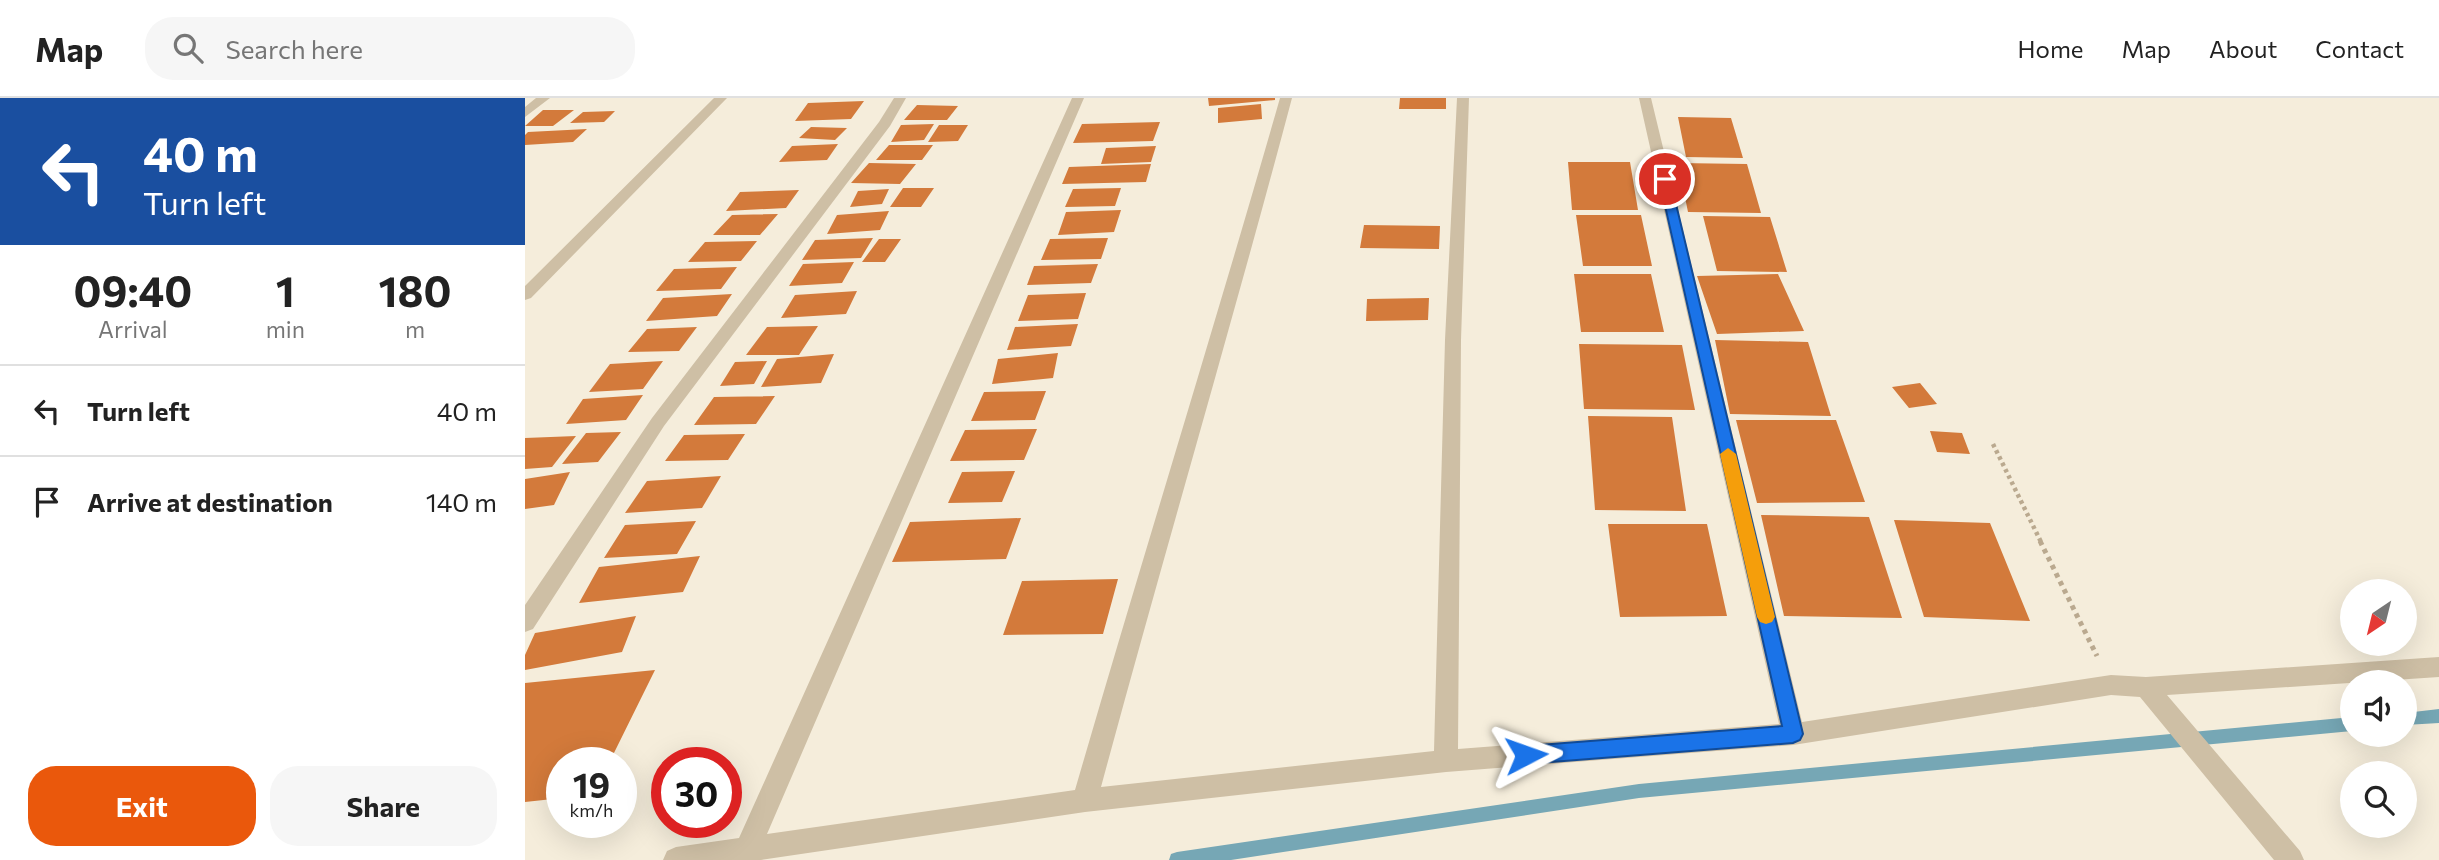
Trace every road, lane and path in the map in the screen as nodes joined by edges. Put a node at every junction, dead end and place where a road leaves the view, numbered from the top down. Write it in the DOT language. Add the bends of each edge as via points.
graph roads {
  1 [pos="544,98"];
  2 [pos="721,98"];
  3 [pos="900,98"];
  4 [pos="1077,98"];
  5 [pos="1286,98"];
  6 [pos="1463,98"];
  7 [pos="1645,98"];
  8 [pos="525,113"];
  9 [pos="525,295"];
  10 [pos="1993,444"];
  11 [pos="525,623"];
  12 [pos="2439,667"];
  13 [pos="2111,685"];
  14 [pos="2146,687"];
  15 [pos="1793,734"];
  16 [pos="1446,761"];
  17 [pos="1085,800"];
  18 [pos="748,848"];
  19 [pos="676,860"];
  20 [pos="2291,860"];
  1 -- 8 [label="street"];
  2 -- 9 [label="street"];
  3 -- 11 [label="street" via="658,422"];
  4 -- 18 [label="street"];
  5 -- 17 [label="street"];
  6 -- 16 [label="street" via="1453,340"];
  7 -- 15 [label="street"];
  10 -- 13 [label="path"];
  12 -- 14 [label="street"];
  13 -- 14 [label="street"];
  13 -- 15 [label="street"];
  14 -- 20 [label="street"];
  15 -- 16 [label="street"];
  16 -- 17 [label="street"];
  17 -- 18 [label="street"];
  18 -- 19 [label="street"];
}
